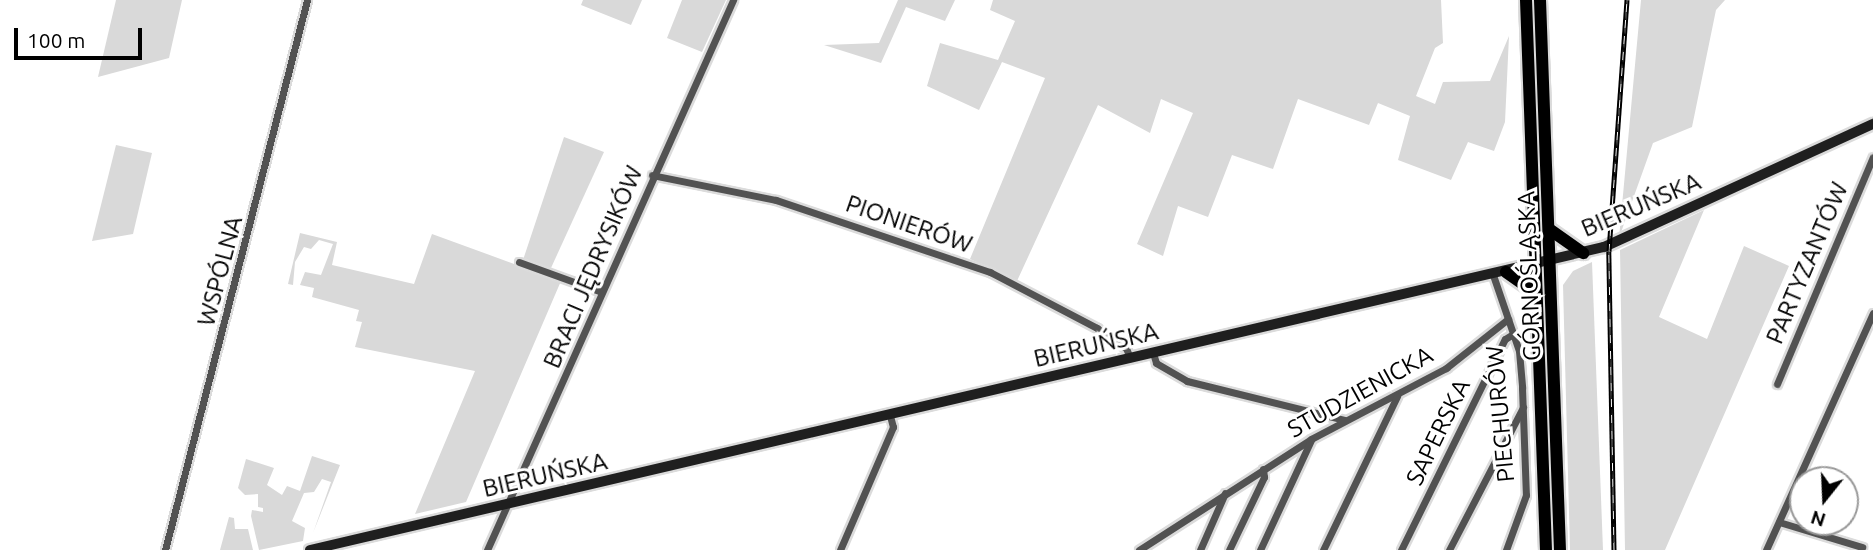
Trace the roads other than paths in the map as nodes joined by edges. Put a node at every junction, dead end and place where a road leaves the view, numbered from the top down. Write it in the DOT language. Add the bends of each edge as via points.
graph roads {
  1 [pos="307,0"];
  2 [pos="733,0"];
  3 [pos="1540,0"];
  4 [pos="1524,1"];
  5 [pos="1873,124"];
  6 [pos="1873,157"];
  7 [pos="652,176"];
  8 [pos="1549,229"];
  9 [pos="1583,253"];
  10 [pos="1550,261"];
  11 [pos="519,262"];
  12 [pos="1536,264"];
  13 [pos="1499,273"];
  14 [pos="602,292"];
  15 [pos="1536,293"];
  16 [pos="1873,313"];
  17 [pos="1508,319"];
  18 [pos="1513,334"];
  19 [pos="1153,353"];
  20 [pos="1130,358"];
  21 [pos="1777,384"];
  22 [pos="1397,396"];
  23 [pos="1523,407"];
  24 [pos="890,416"];
  25 [pos="1346,420"];
  26 [pos="1311,439"];
  27 [pos="1263,469"];
  28 [pos="1225,492"];
  29 [pos="509,505"];
  30 [pos="1779,522"];
  31 [pos="1862,549"];
  32 [pos="166,550"];
  33 [pos="310,550"];
  34 [pos="487,550"];
  35 [pos="840,550"];
  36 [pos="1139,550"];
  37 [pos="1200,550"];
  38 [pos="1229,550"];
  39 [pos="1260,550"];
  40 [pos="1323,550"];
  41 [pos="1401,550"];
  42 [pos="1449,550"];
  43 [pos="1506,550"];
  44 [pos="1546,550"];
  45 [pos="1560,550"];
  46 [pos="1766,550"];
  47 [pos="1871,550"];
  1 -- 32 [label="street, WSPÓLNA"];
  2 -- 7 [label="street, BRACI JĘDRYSIKÓW"];
  3 -- 8 [label="main road, GÓRNOŚLĄSKA"];
  4 -- 12 [label="main road, GÓRNOŚLĄSKA"];
  5 -- 9 [label="main road, BIERUŃSKA" via="1627,238"];
  6 -- 21 [label="street, PARTYZANTÓW"];
  7 -- 14 [label="street, BRACI JĘDRYSIKÓW"];
  7 -- 20 [label="street, PIONIERÓW" via="776,200 928,248 990,272 1070,312 1126,348"];
  8 -- 9 [label="main road"];
  8 -- 10 [label="main road, GÓRNOŚLĄSKA"];
  9 -- 10 [label="main road, BIERUŃSKA"];
  10 -- 12 [label="main road, BIERUŃSKA"];
  10 -- 45 [label="main road, GÓRNOŚLĄSKA"];
  11 -- 14 [label="street"];
  12 -- 13 [label="main road, BIERUŃSKA"];
  12 -- 15 [label="main road, GÓRNOŚLĄSKA"];
  13 -- 15 [label="main road"];
  13 -- 17 [label="street, PIECHURÓW"];
  13 -- 19 [label="main road, BIERUŃSKA"];
  14 -- 29 [label="street, BRACI JĘDRYSIKÓW"];
  15 -- 44 [label="main road, GÓRNOŚLĄSKA"];
  16 -- 30 [label="street"];
  17 -- 18 [label="street, PIECHURÓW"];
  17 -- 22 [label="street, STUDZIENICKA" via="1446,368"];
  18 -- 23 [label="street, PIECHURÓW"];
  18 -- 41 [label="street, SAPERSKA" via="1505,339"];
  19 -- 20 [label="main road, BIERUŃSKA"];
  19 -- 25 [label="street" via="1156,363 1187,381"];
  20 -- 24 [label="main road, BIERUŃSKA"];
  22 -- 25 [label="street, STUDZIENICKA"];
  22 -- 40 [label="street"];
  23 -- 42 [label="street"];
  23 -- 43 [label="street, PIECHURÓW" via="1526,495 1519,526"];
  24 -- 29 [label="main road, BIERUŃSKA"];
  24 -- 35 [label="street" via="892,427"];
  25 -- 26 [label="street, STUDZIENICKA"];
  26 -- 27 [label="street, STUDZIENICKA"];
  26 -- 39 [label="street"];
  27 -- 28 [label="street, STUDZIENICKA"];
  27 -- 38 [label="street" via="1264,477"];
  28 -- 36 [label="street, STUDZIENICKA"];
  28 -- 37 [label="street"];
  29 -- 33 [label="main road, BIERUŃSKA"];
  29 -- 34 [label="street, BRACI JĘDRYSIKÓW"];
  30 -- 31 [label="street"];
  30 -- 46 [label="street"];
  31 -- 47 [label="street"];
}
